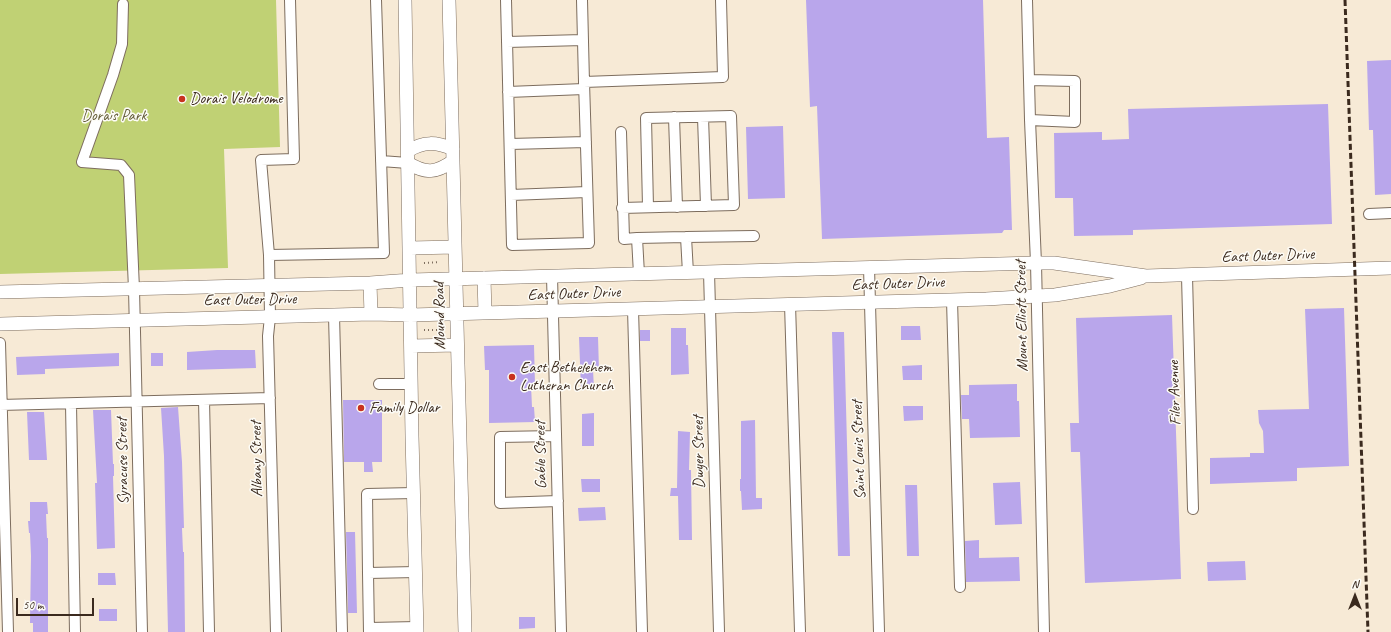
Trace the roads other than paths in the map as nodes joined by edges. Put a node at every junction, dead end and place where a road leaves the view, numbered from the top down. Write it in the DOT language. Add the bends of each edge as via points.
graph roads {
  1 [pos="290,0"];
  2 [pos="376,0"];
  3 [pos="405,0"];
  4 [pos="449,0"];
  5 [pos="506,0"];
  6 [pos="582,0"];
  7 [pos="721,0"];
  8 [pos="1027,0"];
  9 [pos="123,4"];
  10 [pos="583,40"];
  11 [pos="507,42"];
  12 [pos="1029,80"];
  13 [pos="584,85"];
  14 [pos="508,92"];
  15 [pos="674,117"];
  16 [pos="703,117"];
  17 [pos="1030,120"];
  18 [pos="621,132"];
  19 [pos="586,142"];
  20 [pos="510,144"];
  21 [pos="453,155"];
  22 [pos="408,157"];
  23 [pos="381,161"];
  24 [pos="587,192"];
  25 [pos="511,195"];
  26 [pos="706,206"];
  27 [pos="648,207"];
  28 [pos="678,207"];
  29 [pos="622,208"];
  30 [pos="1391,213"];
  31 [pos="1369,214"];
  32 [pos="754,236"];
  33 [pos="686,237"];
  34 [pos="637,238"];
  35 [pos="456,247"];
  36 [pos="410,248"];
  37 [pos="269,255"];
  38 [pos="1036,263"];
  39 [pos="869,267"];
  40 [pos="1391,268"];
  41 [pos="709,272"];
  42 [pos="688,273"];
  43 [pos="638,274"];
  44 [pos="552,276"];
  45 [pos="1146,276"];
  46 [pos="1187,276"];
  47 [pos="484,278"];
  48 [pos="456,279"];
  49 [pos="411,280"];
  50 [pos="370,283"];
  51 [pos="269,286"];
  52 [pos="134,289"];
  53 [pos="0,292"];
  54 [pos="1037,296"];
  55 [pos="952,300"];
  56 [pos="870,302"];
  57 [pos="790,304"];
  58 [pos="710,307"];
  59 [pos="633,309"];
  60 [pos="553,311"];
  61 [pos="485,313"];
  62 [pos="371,314"];
  63 [pos="457,314"];
  64 [pos="334,315"];
  65 [pos="411,315"];
  66 [pos="270,317"];
  67 [pos="135,320"];
  68 [pos="0,324"];
  69 [pos="0,343"];
  70 [pos="457,345"];
  71 [pos="411,346"];
  72 [pos="379,384"];
  73 [pos="412,384"];
  74 [pos="270,398"];
  75 [pos="204,400"];
  76 [pos="137,402"];
  77 [pos="70,404"];
  78 [pos="1,405"];
  79 [pos="556,436"];
  80 [pos="414,492"];
  81 [pos="558,501"];
  82 [pos="1193,509"];
  83 [pos="416,572"];
  84 [pos="368,573"];
  85 [pos="960,587"];
  86 [pos="417,629"];
  87 [pos="369,630"];
  88 [pos="8,632"];
  89 [pos="75,632"];
  90 [pos="142,632"];
  91 [pos="209,632"];
  92 [pos="276,632"];
  93 [pos="342,632"];
  94 [pos="465,632"];
  95 [pos="561,632"];
  96 [pos="642,632"];
  97 [pos="719,632"];
  98 [pos="800,632"];
  99 [pos="879,632"];
  100 [pos="1044,632"];
  1 -- 37 [label="street, Albany Street" via="294,159 261,160"];
  2 -- 23 [label="street"];
  3 -- 22 [label="main road, Mound Road"];
  4 -- 21 [label="main road, Mound Road"];
  5 -- 11 [label="street"];
  6 -- 10 [label="street"];
  7 -- 13 [label="street" via="723,77"];
  8 -- 12 [label="street, Mount Elliott Street"];
  9 -- 52 [label="street, Syracuse Street" via="122,44 82,162 121,165 129,175"];
  10 -- 11 [label="street"];
  10 -- 13 [label="street"];
  11 -- 14 [label="street"];
  12 -- 17 [label="street, Mount Elliott Street"];
  12 -- 17 [label="street" via="1078,80 1079,122"];
  13 -- 14 [label="street"];
  13 -- 19 [label="street"];
  14 -- 20 [label="street"];
  15 -- 16 [label="street"];
  15 -- 27 [label="street" via="646,118"];
  15 -- 28 [label="street"];
  16 -- 26 [label="street"];
  16 -- 26 [label="street" via="732,116 734,205"];
  17 -- 38 [label="street, Mount Elliott Street"];
  18 -- 29 [label="street"];
  19 -- 20 [label="street"];
  19 -- 24 [label="street"];
  20 -- 25 [label="street"];
  21 -- 22 [label="main road" via="438,143 430,143 415,147"];
  21 -- 22 [label="main road" via="443,169 430,171 419,169"];
  21 -- 35 [label="main road, Mound Road"];
  22 -- 23 [label="street"];
  22 -- 36 [label="main road, Mound Road"];
  23 -- 37 [label="street" via="384,253"];
  24 -- 25 [label="street"];
  24 -- 25 [label="street" via="589,243 512,245"];
  26 -- 28 [label="street"];
  27 -- 28 [label="street"];
  27 -- 29 [label="street"];
  29 -- 34 [label="street" via="624,239"];
  30 -- 31 [label="street"];
  32 -- 33 [label="street"];
  33 -- 34 [label="street"];
  33 -- 42 [label="street"];
  34 -- 43 [label="street"];
  35 -- 36 [label="main road"];
  35 -- 48 [label="main road, Mound Road"];
  36 -- 49 [label="main road, Mound Road"];
  37 -- 51 [label="street, Albany Street"];
  38 -- 39 [label="main road, East Outer Drive"];
  38 -- 45 [label="main road, East Outer Drive" via="1054,263"];
  38 -- 54 [label="street, Mount Elliott Street"];
  39 -- 41 [label="main road, East Outer Drive"];
  39 -- 56 [label="street, Saint Louis Street"];
  40 -- 46 [label="main road, East Outer Drive"];
  41 -- 42 [label="main road, East Outer Drive"];
  41 -- 58 [label="street, Dwyer Street"];
  42 -- 43 [label="main road, East Outer Drive"];
  43 -- 44 [label="main road, East Outer Drive"];
  44 -- 47 [label="main road, East Outer Drive"];
  44 -- 60 [label="street, Gable Street"];
  45 -- 46 [label="main road, East Outer Drive"];
  45 -- 54 [label="main road, East Outer Drive" via="1110,286"];
  46 -- 82 [label="street, Filer Avenue"];
  47 -- 48 [label="main road, East Outer Drive"];
  47 -- 61 [label="main road"];
  48 -- 49 [label="main road, East Outer Drive"];
  48 -- 63 [label="main road, Mound Road"];
  49 -- 50 [label="main road, East Outer Drive"];
  49 -- 65 [label="main road, Mound Road"];
  50 -- 51 [label="main road, East Outer Drive"];
  50 -- 62 [label="main road"];
  51 -- 52 [label="main road, East Outer Drive"];
  51 -- 66 [label="street, Albany Street"];
  52 -- 53 [label="main road, East Outer Drive"];
  52 -- 67 [label="street, Syracuse Street"];
  54 -- 55 [label="main road, East Outer Drive"];
  54 -- 100 [label="street, Mount Elliott Street"];
  55 -- 56 [label="main road, East Outer Drive"];
  55 -- 85 [label="street"];
  56 -- 57 [label="main road, East Outer Drive"];
  56 -- 99 [label="street, Saint Louis Street"];
  57 -- 58 [label="main road, East Outer Drive"];
  57 -- 98 [label="street"];
  58 -- 59 [label="main road, East Outer Drive"];
  58 -- 97 [label="street, Dwyer Street"];
  59 -- 60 [label="main road, East Outer Drive"];
  59 -- 96 [label="street"];
  60 -- 61 [label="main road, East Outer Drive"];
  60 -- 79 [label="street, Gable Street"];
  61 -- 63 [label="main road, East Outer Drive"];
  62 -- 64 [label="main road, East Outer Drive"];
  62 -- 65 [label="main road, East Outer Drive"];
  63 -- 65 [label="main road, East Outer Drive"];
  63 -- 70 [label="main road, Mound Road"];
  64 -- 66 [label="main road, East Outer Drive"];
  64 -- 93 [label="street" via="338,384"];
  65 -- 71 [label="main road, Mound Road"];
  66 -- 67 [label="main road, East Outer Drive"];
  66 -- 74 [label="street, Albany Street"];
  67 -- 68 [label="main road, East Outer Drive"];
  67 -- 76 [label="street, Syracuse Street"];
  69 -- 78 [label="street"];
  70 -- 71 [label="main road"];
  70 -- 94 [label="main road, Mound Road"];
  71 -- 73 [label="main road, Mound Road"];
  72 -- 73 [label="street"];
  73 -- 80 [label="main road, Mound Road"];
  74 -- 75 [label="street"];
  74 -- 92 [label="street, Albany Street"];
  75 -- 76 [label="street"];
  75 -- 91 [label="street"];
  76 -- 77 [label="street"];
  76 -- 90 [label="street, Syracuse Street"];
  77 -- 78 [label="street"];
  77 -- 89 [label="street"];
  78 -- 88 [label="street"];
  79 -- 81 [label="street, Gable Street"];
  79 -- 81 [label="street" via="500,437 500,503"];
  80 -- 83 [label="main road, Mound Road"];
  80 -- 84 [label="street" via="367,494"];
  81 -- 95 [label="street, Gable Street"];
  83 -- 84 [label="street"];
  83 -- 86 [label="main road, Mound Road"];
  84 -- 87 [label="street"];
  86 -- 87 [label="street"];
}
